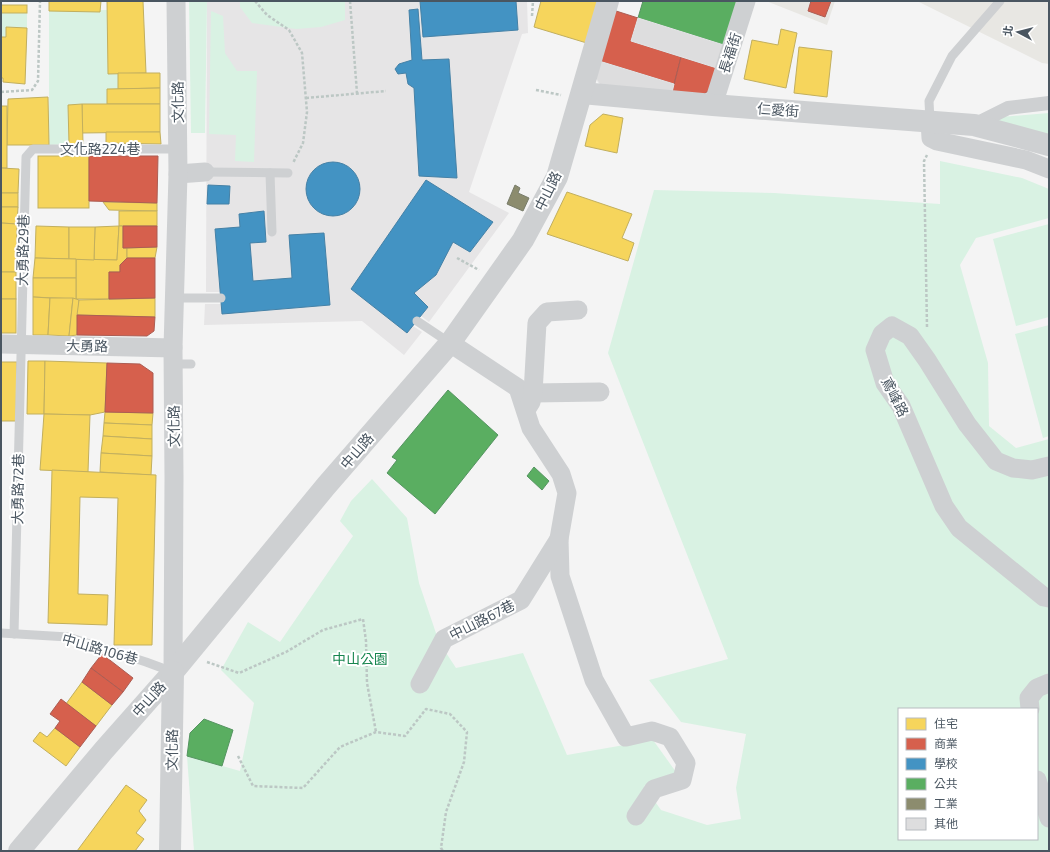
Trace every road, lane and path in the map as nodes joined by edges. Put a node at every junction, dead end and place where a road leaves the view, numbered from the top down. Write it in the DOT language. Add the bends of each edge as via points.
graph roads {
  1 [pos="40,1"];
  2 [pos="176,1"];
  3 [pos="255,1"];
  4 [pos="350,1"];
  5 [pos="533,1"];
  6 [pos="608,1"];
  7 [pos="746,1"];
  8 [pos="1000,1"];
  9 [pos="532,16"];
  10 [pos="536,90"];
  11 [pos="386,91"];
  12 [pos="1,92"];
  13 [pos="357,94"];
  14 [pos="581,96"];
  15 [pos="306,98"];
  16 [pos="1049,103"];
  17 [pos="713,105"];
  18 [pos="930,121"];
  19 [pos="974,125"];
  20 [pos="1049,145"];
  21 [pos="178,149"];
  22 [pos="26,157"];
  23 [pos="924,161"];
  24 [pos="1049,169"];
  25 [pos="205,172"];
  26 [pos="270,173"];
  27 [pos="288,173"];
  28 [pos="178,174"];
  29 [pos="272,232"];
  30 [pos="457,258"];
  31 [pos="495,279"];
  32 [pos="175,298"];
  33 [pos="221,298"];
  34 [pos="578,310"];
  35 [pos="417,321"];
  36 [pos="927,328"];
  37 [pos="450,343"];
  38 [pos="1,344"];
  39 [pos="21,344"];
  40 [pos="179,359"];
  41 [pos="600,392"];
  42 [pos="529,402"];
  43 [pos="1049,466"];
  44 [pos="559,539"];
  45 [pos="1049,598"];
  46 [pos="1,633"];
  47 [pos="14,634"];
  48 [pos="178,666"];
  49 [pos="1049,683"];
  50 [pos="420,684"];
  51 [pos="1030,708"];
  52 [pos="376,732"];
  53 [pos="238,756"];
  54 [pos="1038,783"];
  55 [pos="636,816"];
  56 [pos="1049,818"];
  57 [pos="19,851"];
  58 [pos="170,851"];
  59 [pos="443,851"];
  1 -- 12 [label="path" via="38,81 32,90"];
  2 -- 21 [label="street, 文化路"];
  3 -- 15 [label="path" via="267,15 289,30 302,53"];
  4 -- 13 [label="path"];
  5 -- 9 [label="path"];
  6 -- 14 [label="street, 中山路"];
  7 -- 17 [label="street, 長福街"];
  8 -- 18 [label="lane" via="952,56 929,101"];
  10 -- 14 [label="path"];
  11 -- 13 [label="path"];
  13 -- 15 [label="path"];
  14 -- 17 [label="street, 仁愛街"];
  14 -- 31 [label="street, 中山路" via="557,177 523,240"];
  15 -- 27 [label="path" via="303,143"];
  16 -- 19 [label="street" via="1008,108"];
  17 -- 18 [label="street, 仁愛街"];
  18 -- 19 [label="street, 仁愛街"];
  18 -- 24 [label="street" via="931,138 937,141 1026,160"];
  19 -- 20 [label="street, 仁愛街"];
  21 -- 22 [label="lane, 文化路224巷" via="33,149"];
  21 -- 28 [label="street, 文化路"];
  22 -- 39 [label="lane, 大勇路29巷"];
  23 -- 36 [label="path"];
  25 -- 26 [label="lane"];
  25 -- 28 [label="street"];
  26 -- 27 [label="lane"];
  26 -- 29 [label="lane"];
  28 -- 32 [label="street, 文化路"];
  30 -- 31 [label="path"];
  31 -- 37 [label="street, 中山路"];
  32 -- 33 [label="lane"];
  32 -- 40 [label="street, 文化路"];
  34 -- 42 [label="street" via="547,312 537,323"];
  35 -- 37 [label="lane"];
  37 -- 42 [label="street" via="518,388"];
  37 -- 48 [label="street, 中山路" via="326,486"];
  38 -- 39 [label="street, 大勇路"];
  39 -- 40 [label="street, 大勇路"];
  39 -- 47 [label="lane, 大勇路72巷"];
  40 -- 48 [label="street, 文化路"];
  41 -- 42 [label="street"];
  42 -- 44 [label="street" via="531,428 561,474 567,493"];
  43 -- 45 [label="street, 鳶峰路" via="1013,468 996,461 967,424 928,360 910,336 892,326 882,334 875,350 885,383 901,406 944,506 959,528 1044,597"];
  44 -- 50 [label="street, 中山路67巷" via="521,600 444,639"];
  44 -- 55 [label="street" via="560,576 582,646 594,680 626,737 652,731 670,737 686,763 682,780 654,789"];
  46 -- 47 [label="lane, 中山路106巷"];
  47 -- 48 [label="lane, 中山路106巷" via="68,637 146,662"];
  48 -- 52 [label="path" via="211,662 239,673 286,652 323,630 363,619 367,683"];
  48 -- 57 [label="street, 中山路"];
  48 -- 58 [label="street, 文化路"];
  49 -- 51 [label="street" via="1037,688 1029,698"];
  52 -- 53 [label="path" via="340,747 303,788 253,786"];
  52 -- 59 [label="path" via="405,736 426,709 450,714 467,732 464,762 446,812 441,848"];
  54 -- 56 [label="street"];
}
